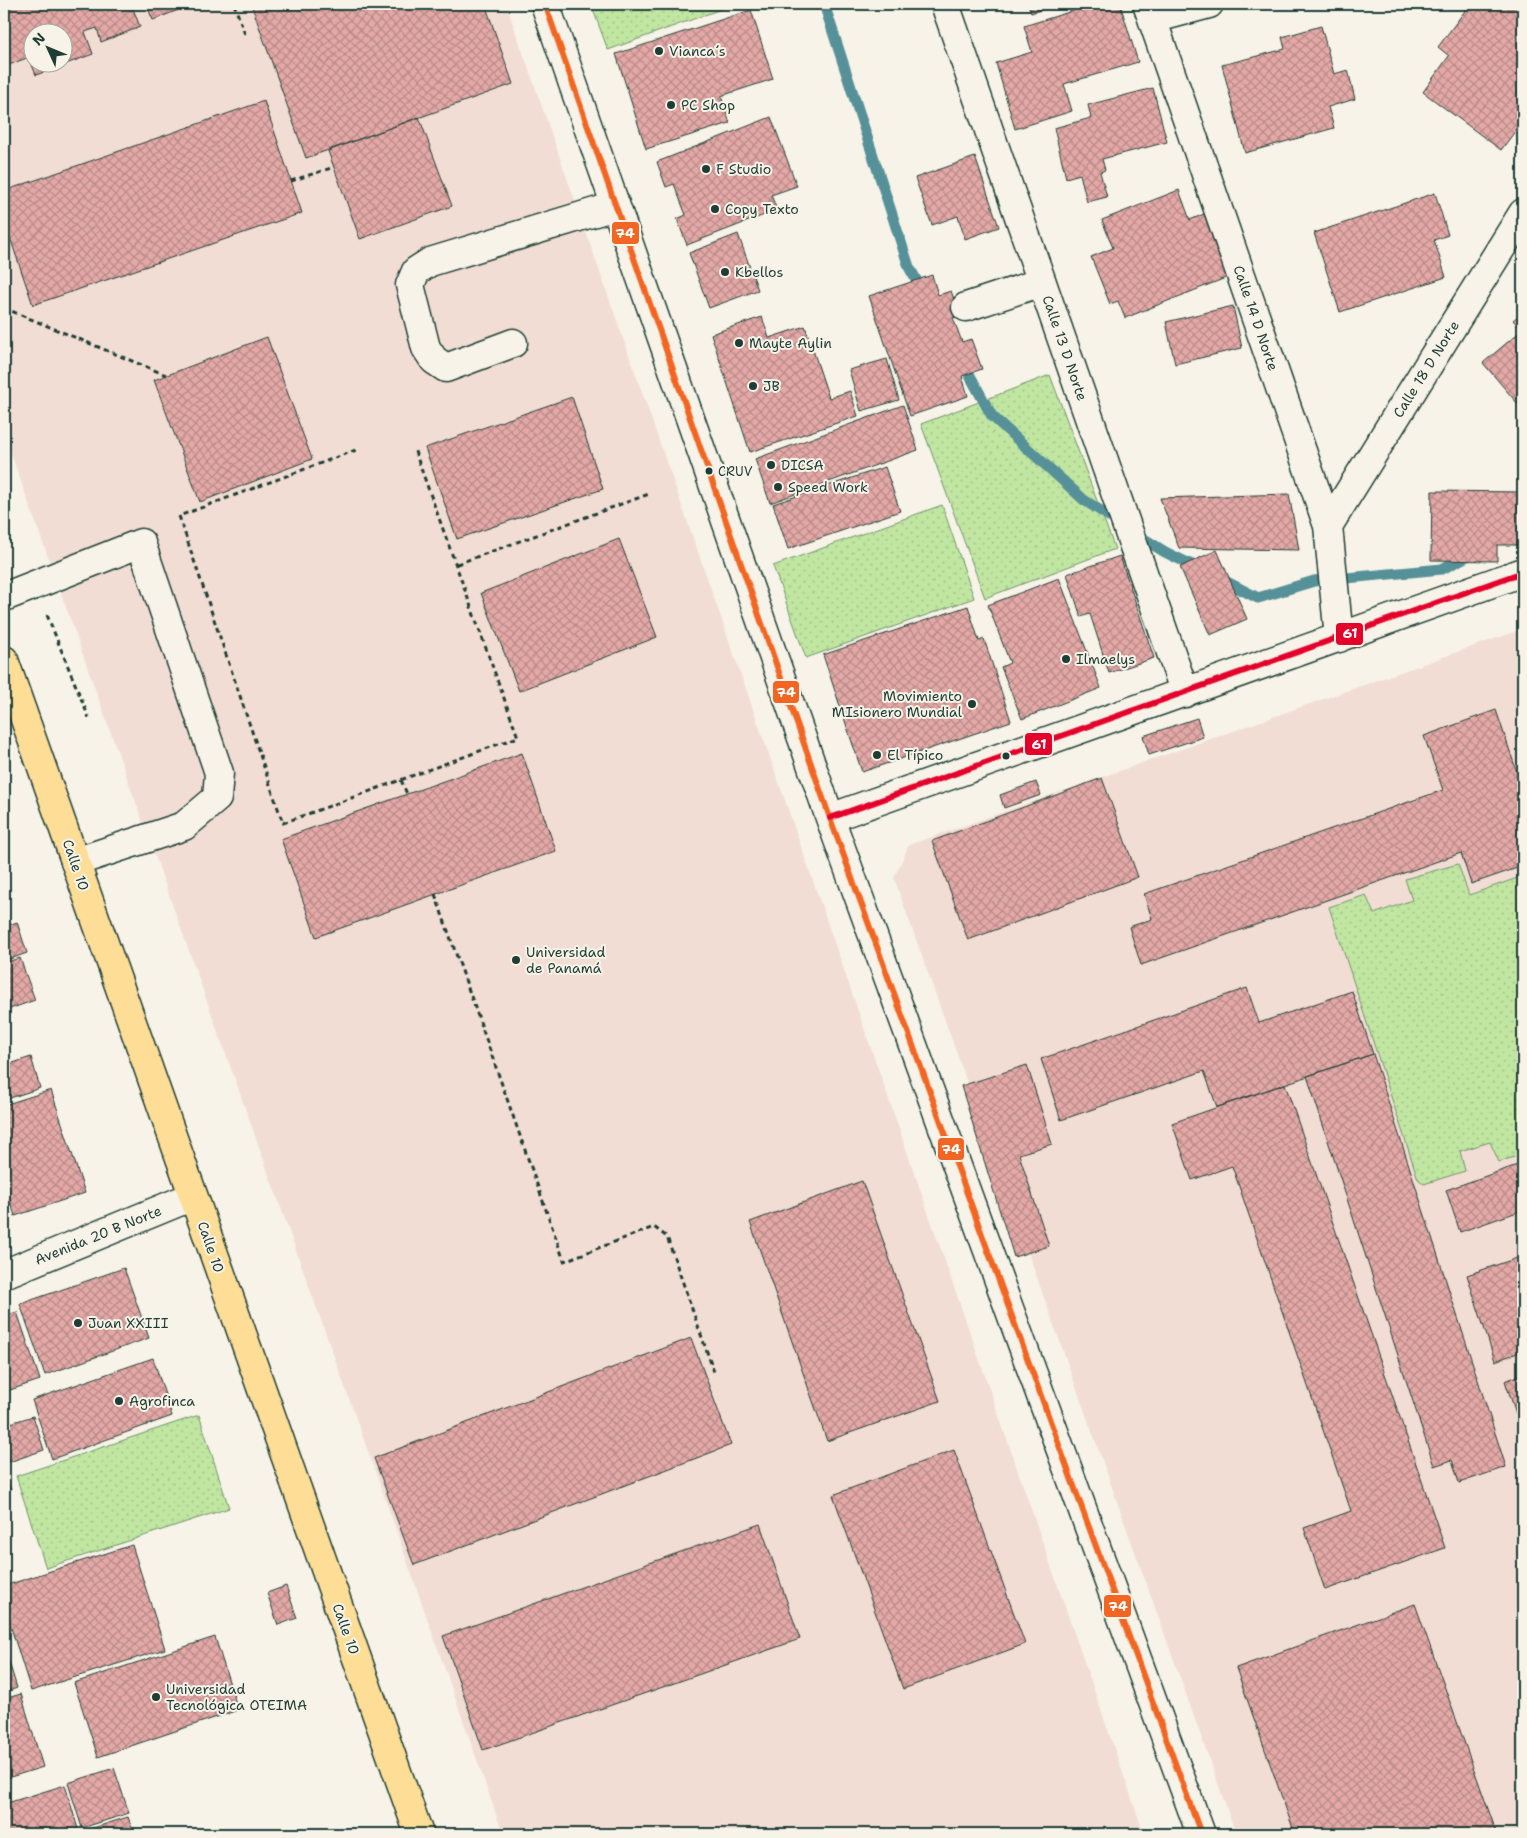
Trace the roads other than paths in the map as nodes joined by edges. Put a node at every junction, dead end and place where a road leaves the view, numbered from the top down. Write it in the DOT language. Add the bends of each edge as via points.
graph roads {
  1 [pos="545,4"];
  2 [pos="945,4"];
  3 [pos="1209,4"];
  4 [pos="1150,12"];
  5 [pos="616,206"];
  6 [pos="1523,212"];
  7 [pos="1042,282"];
  8 [pos="966,307"];
  9 [pos="513,343"];
  10 [pos="1328,526"];
  11 [pos="1523,572"];
  12 [pos="4,597"];
  13 [pos="1339,638"];
  14 [pos="4,660"];
  15 [pos="1185,693"];
  16 [pos="830,818"];
  17 [pos="75,862"];
  18 [pos="193,1196"];
  19 [pos="4,1274"];
  20 [pos="419,1834"];
  21 [pos="1201,1834"];
  1 -- 5 [label="street"];
  2 -- 7 [label="street, Calle 13 D Norte"];
  3 -- 4 [label="street"];
  4 -- 10 [label="street, Calle 14 D Norte"];
  5 -- 9 [label="street" via="430,262 416,272 410,285 426,348 434,360 446,368"];
  5 -- 16 [label="street"];
  6 -- 10 [label="street, Calle 18 D Norte"];
  7 -- 8 [label="street"];
  7 -- 15 [label="street, Calle 13 D Norte"];
  10 -- 13 [label="street, Calle 14 D Norte"];
  11 -- 13 [label="street"];
  12 -- 17 [label="street" via="141,543 220,773 217,798 184,826"];
  13 -- 15 [label="street"];
  14 -- 17 [label="main road, Calle 10"];
  15 -- 16 [label="street"];
  16 -- 21 [label="street"];
  17 -- 18 [label="main road, Calle 10"];
  18 -- 19 [label="street, Avenida 20 B Norte"];
  18 -- 20 [label="main road, Calle 10"];
}
